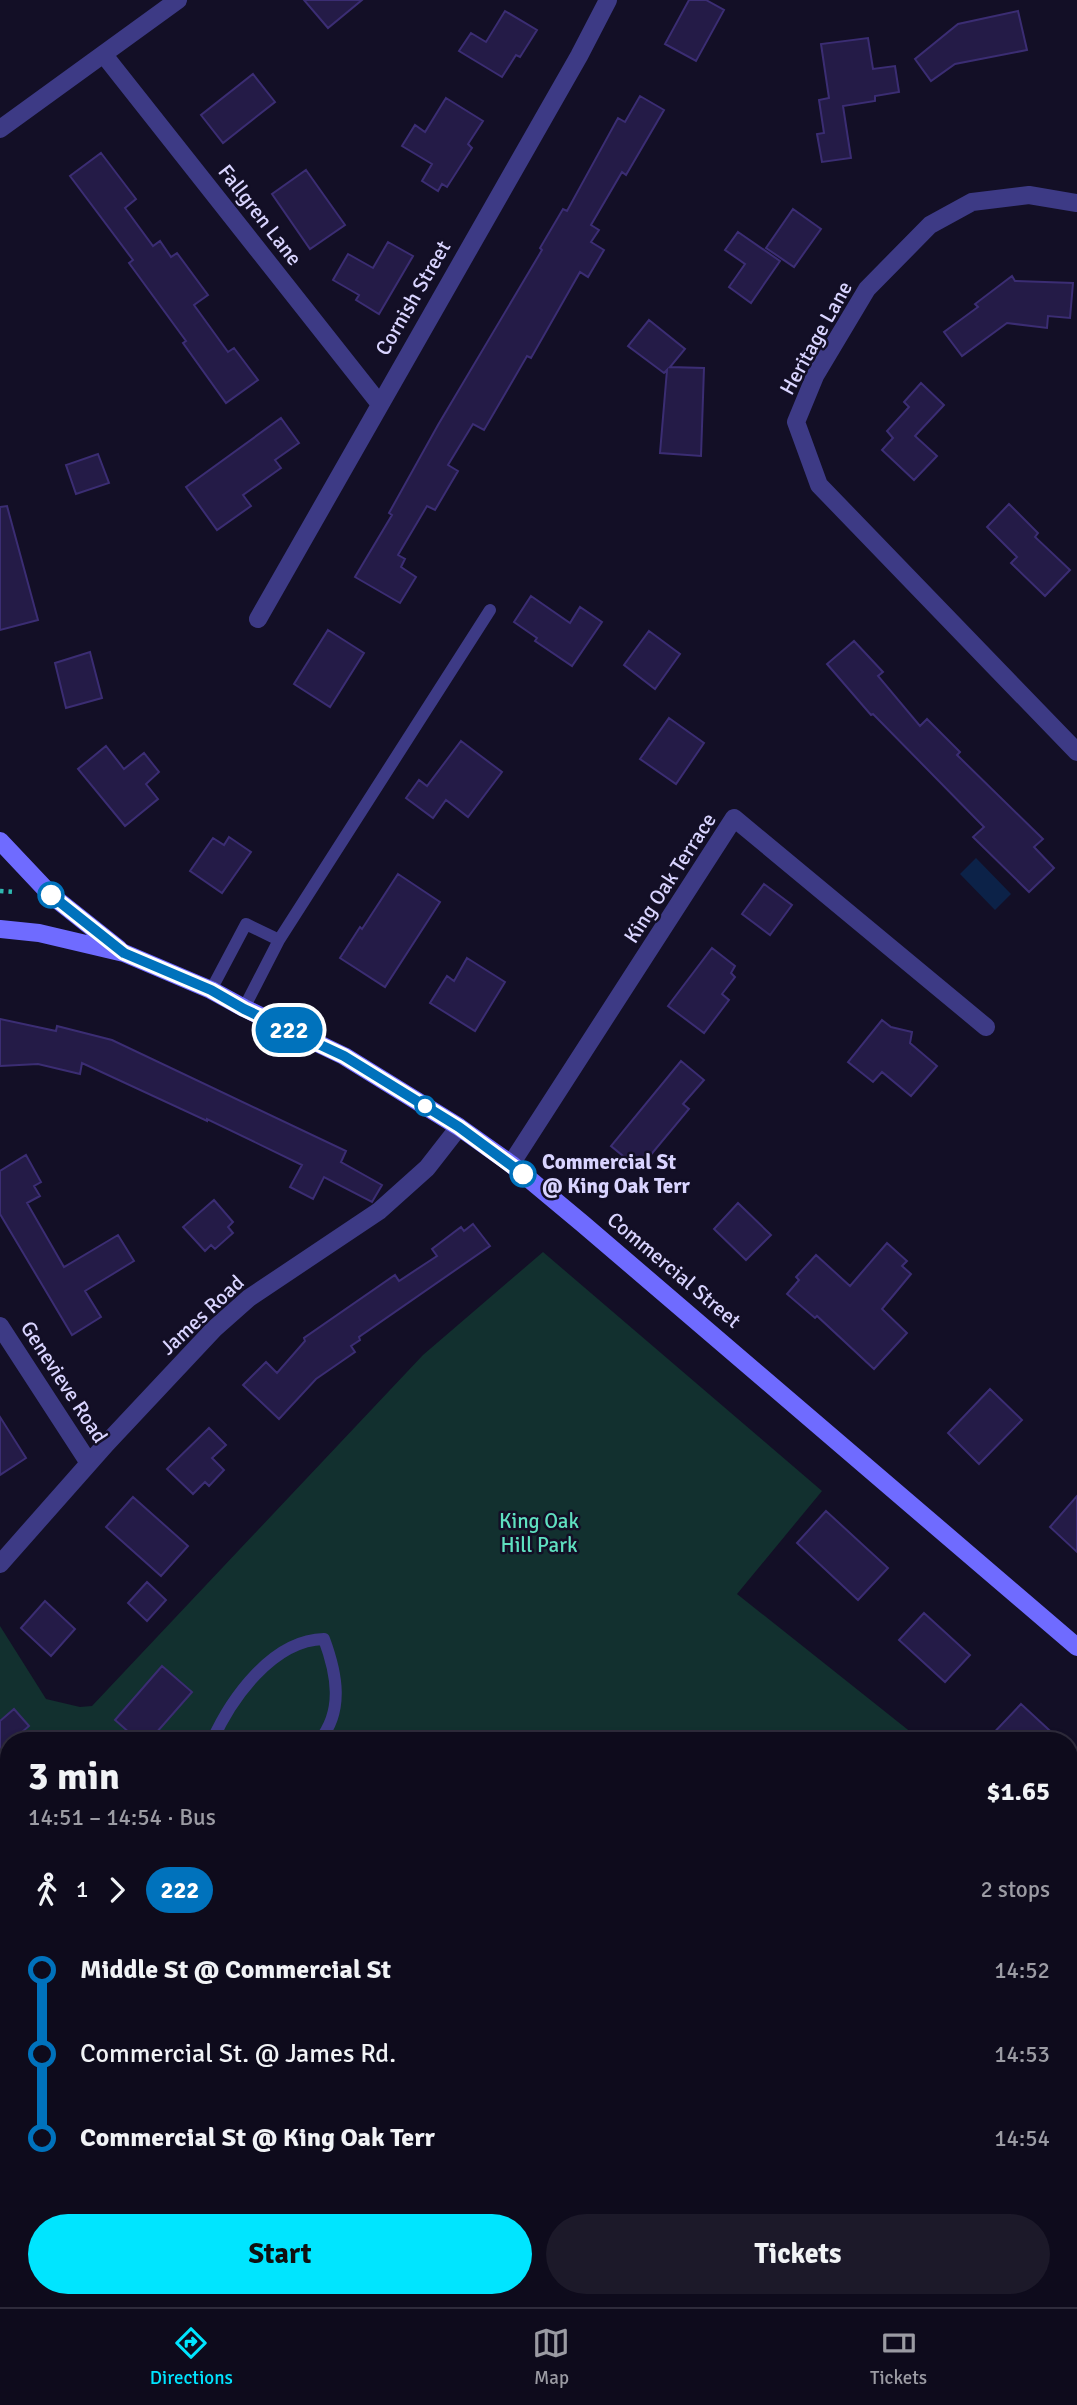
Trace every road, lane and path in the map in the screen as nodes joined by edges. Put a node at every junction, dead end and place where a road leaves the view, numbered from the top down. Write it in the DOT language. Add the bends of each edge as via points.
graph roads {
  1 [pos="178,0"];
  2 [pos="608,0"];
  3 [pos="104,55"];
  4 [pos="0,129"];
  5 [pos="1077,203"];
  6 [pos="379,403"];
  7 [pos="490,610"];
  8 [pos="258,619"];
  9 [pos="1077,752"];
  10 [pos="0,841"];
  11 [pos="0,929"];
  12 [pos="279,940"];
  13 [pos="124,953"];
  14 [pos="211,990"];
  15 [pos="244,1009"];
  16 [pos="986,1027"];
  17 [pos="459,1127"];
  18 [pos="511,1164"];
  19 [pos="0,1326"];
  20 [pos="89,1463"];
  21 [pos="0,1564"];
  22 [pos="1077,1647"];
  23 [pos="217,1732"];
  24 [pos="324,1732"];
  1 -- 3 [label="street"];
  2 -- 6 [label="street, Cornish Street"];
  3 -- 4 [label="street"];
  3 -- 6 [label="street, Fallgren Lane"];
  5 -- 9 [label="street, Heritage Lane" via="1029,195 972,202 930,225 867,289 815,376 796,422 819,485"];
  6 -- 8 [label="street, Cornish Street"];
  7 -- 12 [label="lane"];
  10 -- 13 [label="main road" via="51,895"];
  11 -- 13 [label="main road, Commercial Street"];
  12 -- 14 [label="lane" via="246,924"];
  12 -- 15 [label="lane"];
  13 -- 14 [label="main road, Commercial Street"];
  14 -- 15 [label="main road, Commercial Street"];
  15 -- 17 [label="main road, Commercial Street" via="344,1056"];
  16 -- 18 [label="street, King Oak Terrace" via="734,818"];
  17 -- 18 [label="main road, Commercial Street"];
  17 -- 20 [label="street, James Road" via="428,1168 379,1211 249,1298 214,1329"];
  18 -- 22 [label="main road, Commercial Street"];
  19 -- 20 [label="street, Genevieve Road"];
  20 -- 21 [label="street, James Road"];
  23 -- 24 [label="lane" via="242,1689 260,1671 296,1645 324,1639 337,1698 334,1717"];
}
